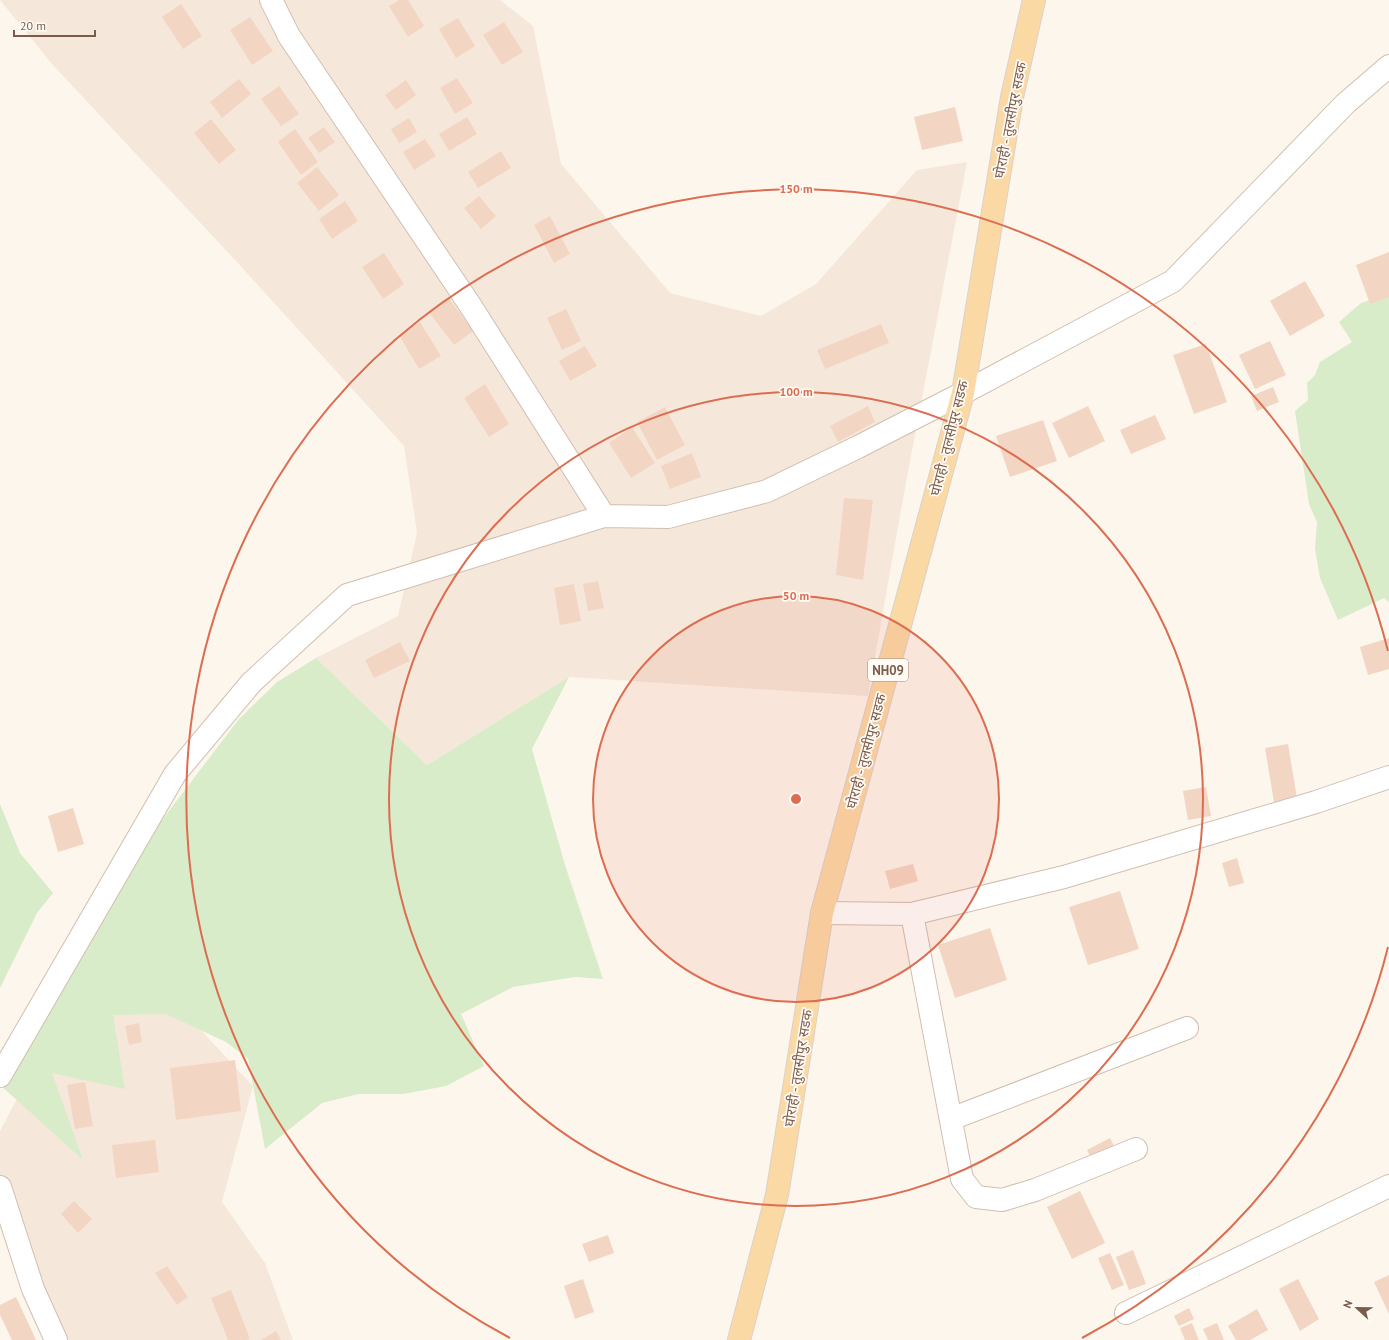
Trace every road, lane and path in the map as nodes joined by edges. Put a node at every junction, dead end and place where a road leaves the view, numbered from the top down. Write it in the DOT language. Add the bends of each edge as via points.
graph roads {
  1 [pos="271,0"];
  2 [pos="1034,0"];
  3 [pos="1389,66"];
  4 [pos="963,393"];
  5 [pos="604,516"];
  6 [pos="1389,776"];
  7 [pos="822,913"];
  8 [pos="912,914"];
  9 [pos="1187,1028"];
  10 [pos="0,1076"];
  11 [pos="951,1119"];
  12 [pos="1136,1149"];
  13 [pos="1389,1186"];
  14 [pos="0,1187"];
  15 [pos="1126,1313"];
  16 [pos="56,1340"];
  17 [pos="739,1340"];
  1 -- 5 [label="street" via="289,36 470,305"];
  2 -- 4 [label="main road, घोराही - तुलसीपुर सडक / NH09" via="1012,97"];
  3 -- 4 [label="street" via="1345,104 1173,281"];
  4 -- 5 [label="street" via="767,491 668,517"];
  4 -- 7 [label="main road, घोराही - तुलसीपुर सडक / NH09"];
  5 -- 10 [label="street" via="347,595 251,683 175,774"];
  6 -- 8 [label="street" via="1316,802 1064,877"];
  7 -- 8 [label="street"];
  7 -- 17 [label="main road, घोराही - तुलसीपुर सडक / NH09" via="777,1195"];
  8 -- 11 [label="street"];
  9 -- 11 [label="street"];
  11 -- 12 [label="street" via="962,1179 976,1196 1002,1200 1036,1190"];
  13 -- 15 [label="street"];
  14 -- 16 [label="street" via="33,1289"];
}
